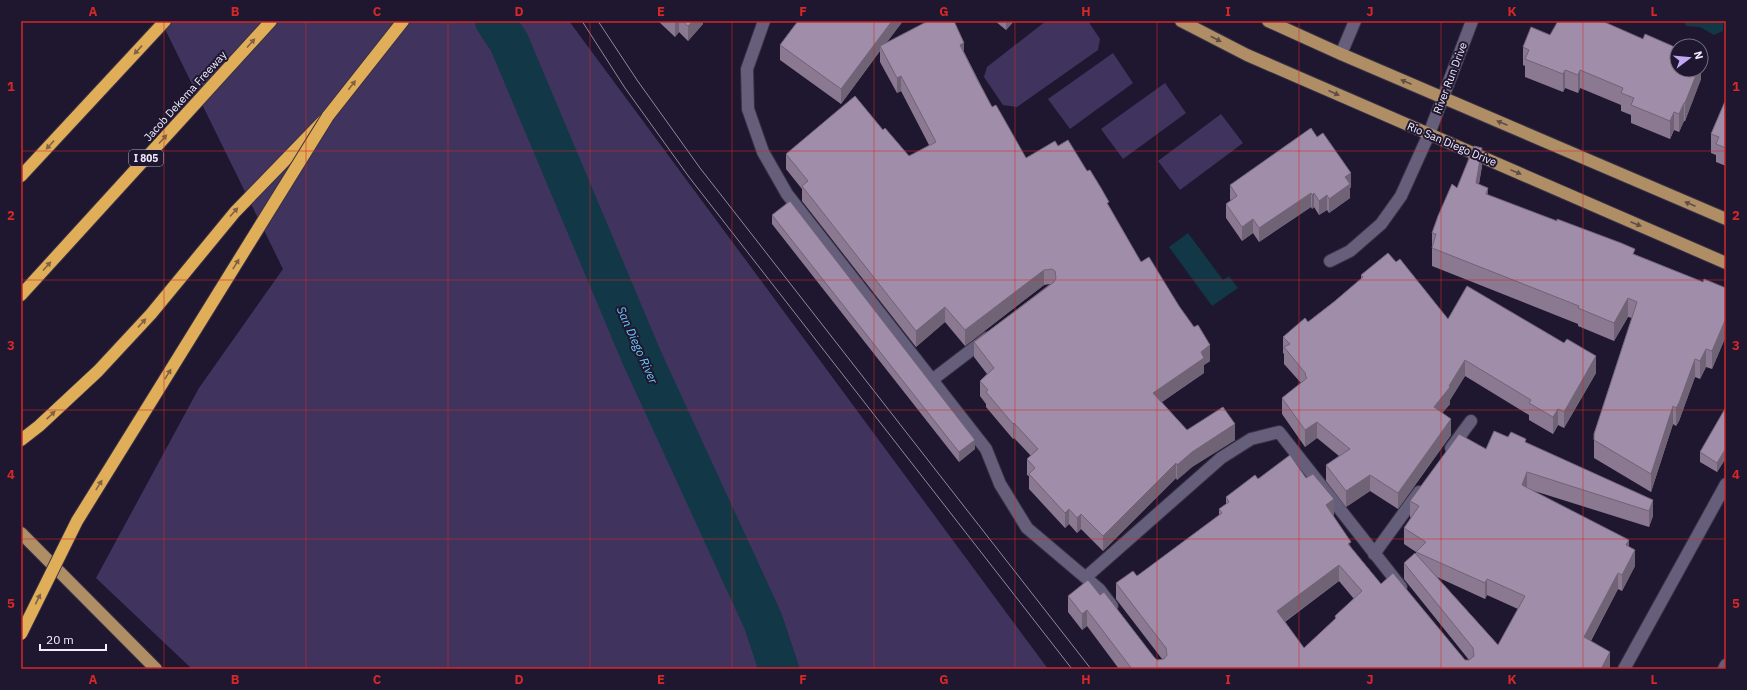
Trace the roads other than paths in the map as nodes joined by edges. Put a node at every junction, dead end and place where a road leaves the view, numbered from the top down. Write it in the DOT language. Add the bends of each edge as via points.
graph roads {
  1 [pos="165,21"];
  2 [pos="271,21"];
  3 [pos="403,21"];
  4 [pos="764,21"];
  5 [pos="1181,21"];
  6 [pos="1268,21"];
  7 [pos="1355,21"];
  8 [pos="1472,21"];
  9 [pos="1341,54"];
  10 [pos="1442,98"];
  11 [pos="328,116"];
  12 [pos="1429,134"];
  13 [pos="21,176"];
  14 [pos="1726,219"];
  15 [pos="1330,262"];
  16 [pos="1726,263"];
  17 [pos="21,295"];
  18 [pos="1000,328"];
  19 [pos="932,380"];
  20 [pos="1470,421"];
  21 [pos="21,440"];
  22 [pos="1443,459"];
  23 [pos="1425,484"];
  24 [pos="1726,484"];
  25 [pos="21,533"];
  26 [pos="1374,554"];
  27 [pos="1086,577"];
  28 [pos="1408,596"];
  29 [pos="1118,613"];
  30 [pos="21,634"];
  31 [pos="1726,665"];
  32 [pos="156,669"];
  33 [pos="1624,669"];
  34 [pos="1724,669"];
  1 -- 13 [label="highway, one-way"];
  17 -- 2 [label="highway, Jacob Dekema Freeway / I 805, one-way"];
  11 -- 3 [label="highway, one-way"];
  4 -- 19 [label="street" via="747,69 748,110 763,152 787,194"];
  5 -- 12 [label="main road, Rio San Diego Drive, one-way" via="1247,55"];
  6 -- 9 [label="main road"];
  7 -- 9 [label="street"];
  8 -- 10 [label="street, River Run Drive"];
  10 -- 9 [label="main road, one-way"];
  10 -- 12 [label="street, River Run Drive"];
  14 -- 10 [label="main road, one-way"];
  21 -- 11 [label="highway, one-way, bridge" via="98,370 151,314 235,212"];
  30 -- 11 [label="highway, one-way, bridge" via="77,521"];
  12 -- 15 [label="street, River Run Drive" via="1401,196 1381,224 1350,251"];
  12 -- 16 [label="main road, Rio San Diego Drive, one-way"];
  18 -- 19 [label="street"];
  19 -- 27 [label="street" via="986,449 1000,484 1027,528"];
  20 -- 22 [label="street"];
  23 -- 26 [label="street"];
  24 -- 33 [label="street"];
  25 -- 32 [label="main road"];
  26 -- 27 [label="street" via="1279,432 1250,439 1221,458"];
  26 -- 28 [label="street"];
  27 -- 29 [label="street"];
  31 -- 34 [label="street"];
}
